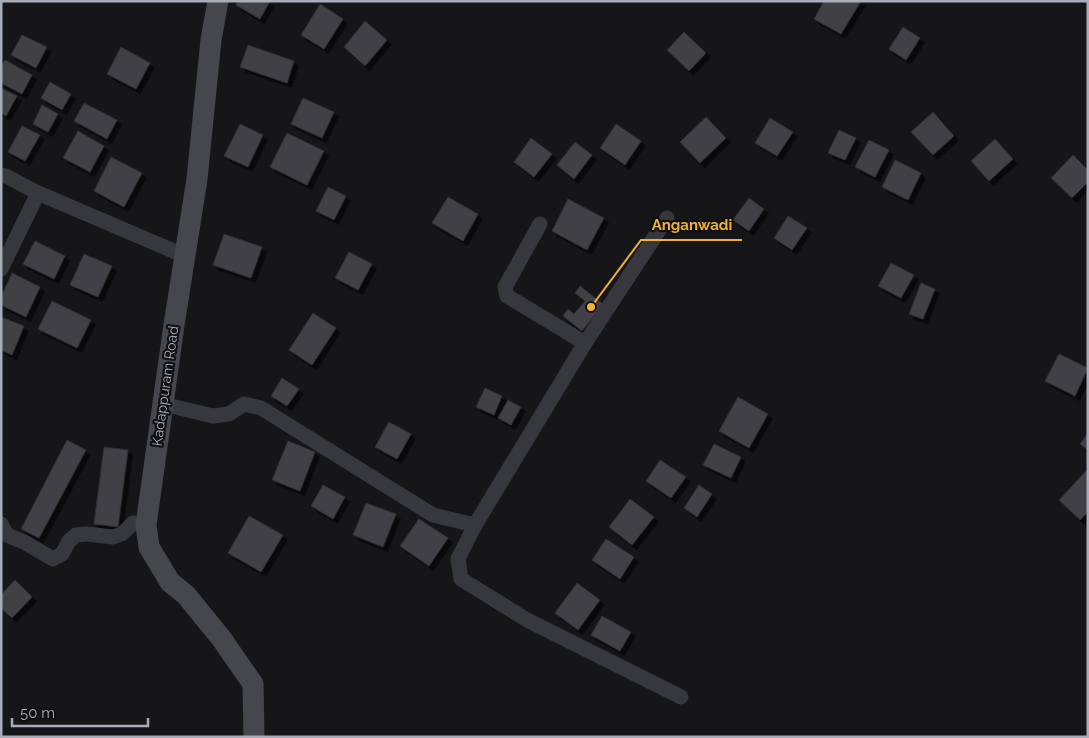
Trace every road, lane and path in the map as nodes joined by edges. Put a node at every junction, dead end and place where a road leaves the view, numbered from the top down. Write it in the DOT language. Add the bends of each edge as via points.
graph roads {
  1 [pos="218,1"];
  2 [pos="1,175"];
  3 [pos="38,192"];
  4 [pos="667,218"];
  5 [pos="540,224"];
  6 [pos="186,256"];
  7 [pos="1,269"];
  8 [pos="585,343"];
  9 [pos="163,404"];
  10 [pos="1,524"];
  11 [pos="146,525"];
  12 [pos="475,526"];
  13 [pos="681,697"];
  14 [pos="254,737"];
  1 -- 6 [label="main road, Kadappuram Road"];
  2 -- 3 [label="street"];
  3 -- 6 [label="street"];
  3 -- 7 [label="street"];
  4 -- 8 [label="street"];
  5 -- 8 [label="street" via="504,287 507,296"];
  6 -- 9 [label="main road, Kadappuram Road"];
  8 -- 12 [label="street"];
  9 -- 11 [label="main road, Kadappuram Road"];
  9 -- 12 [label="street" via="213,416 229,414 244,404 261,408 433,515"];
  10 -- 11 [label="street" via="7,535 52,559 62,554 76,535 113,537 122,534 132,524"];
  11 -- 14 [label="main road, Kadappuram Road" via="149,547 170,582 186,595 221,638 253,684"];
  12 -- 13 [label="street" via="458,559 461,579 527,620"];
}
